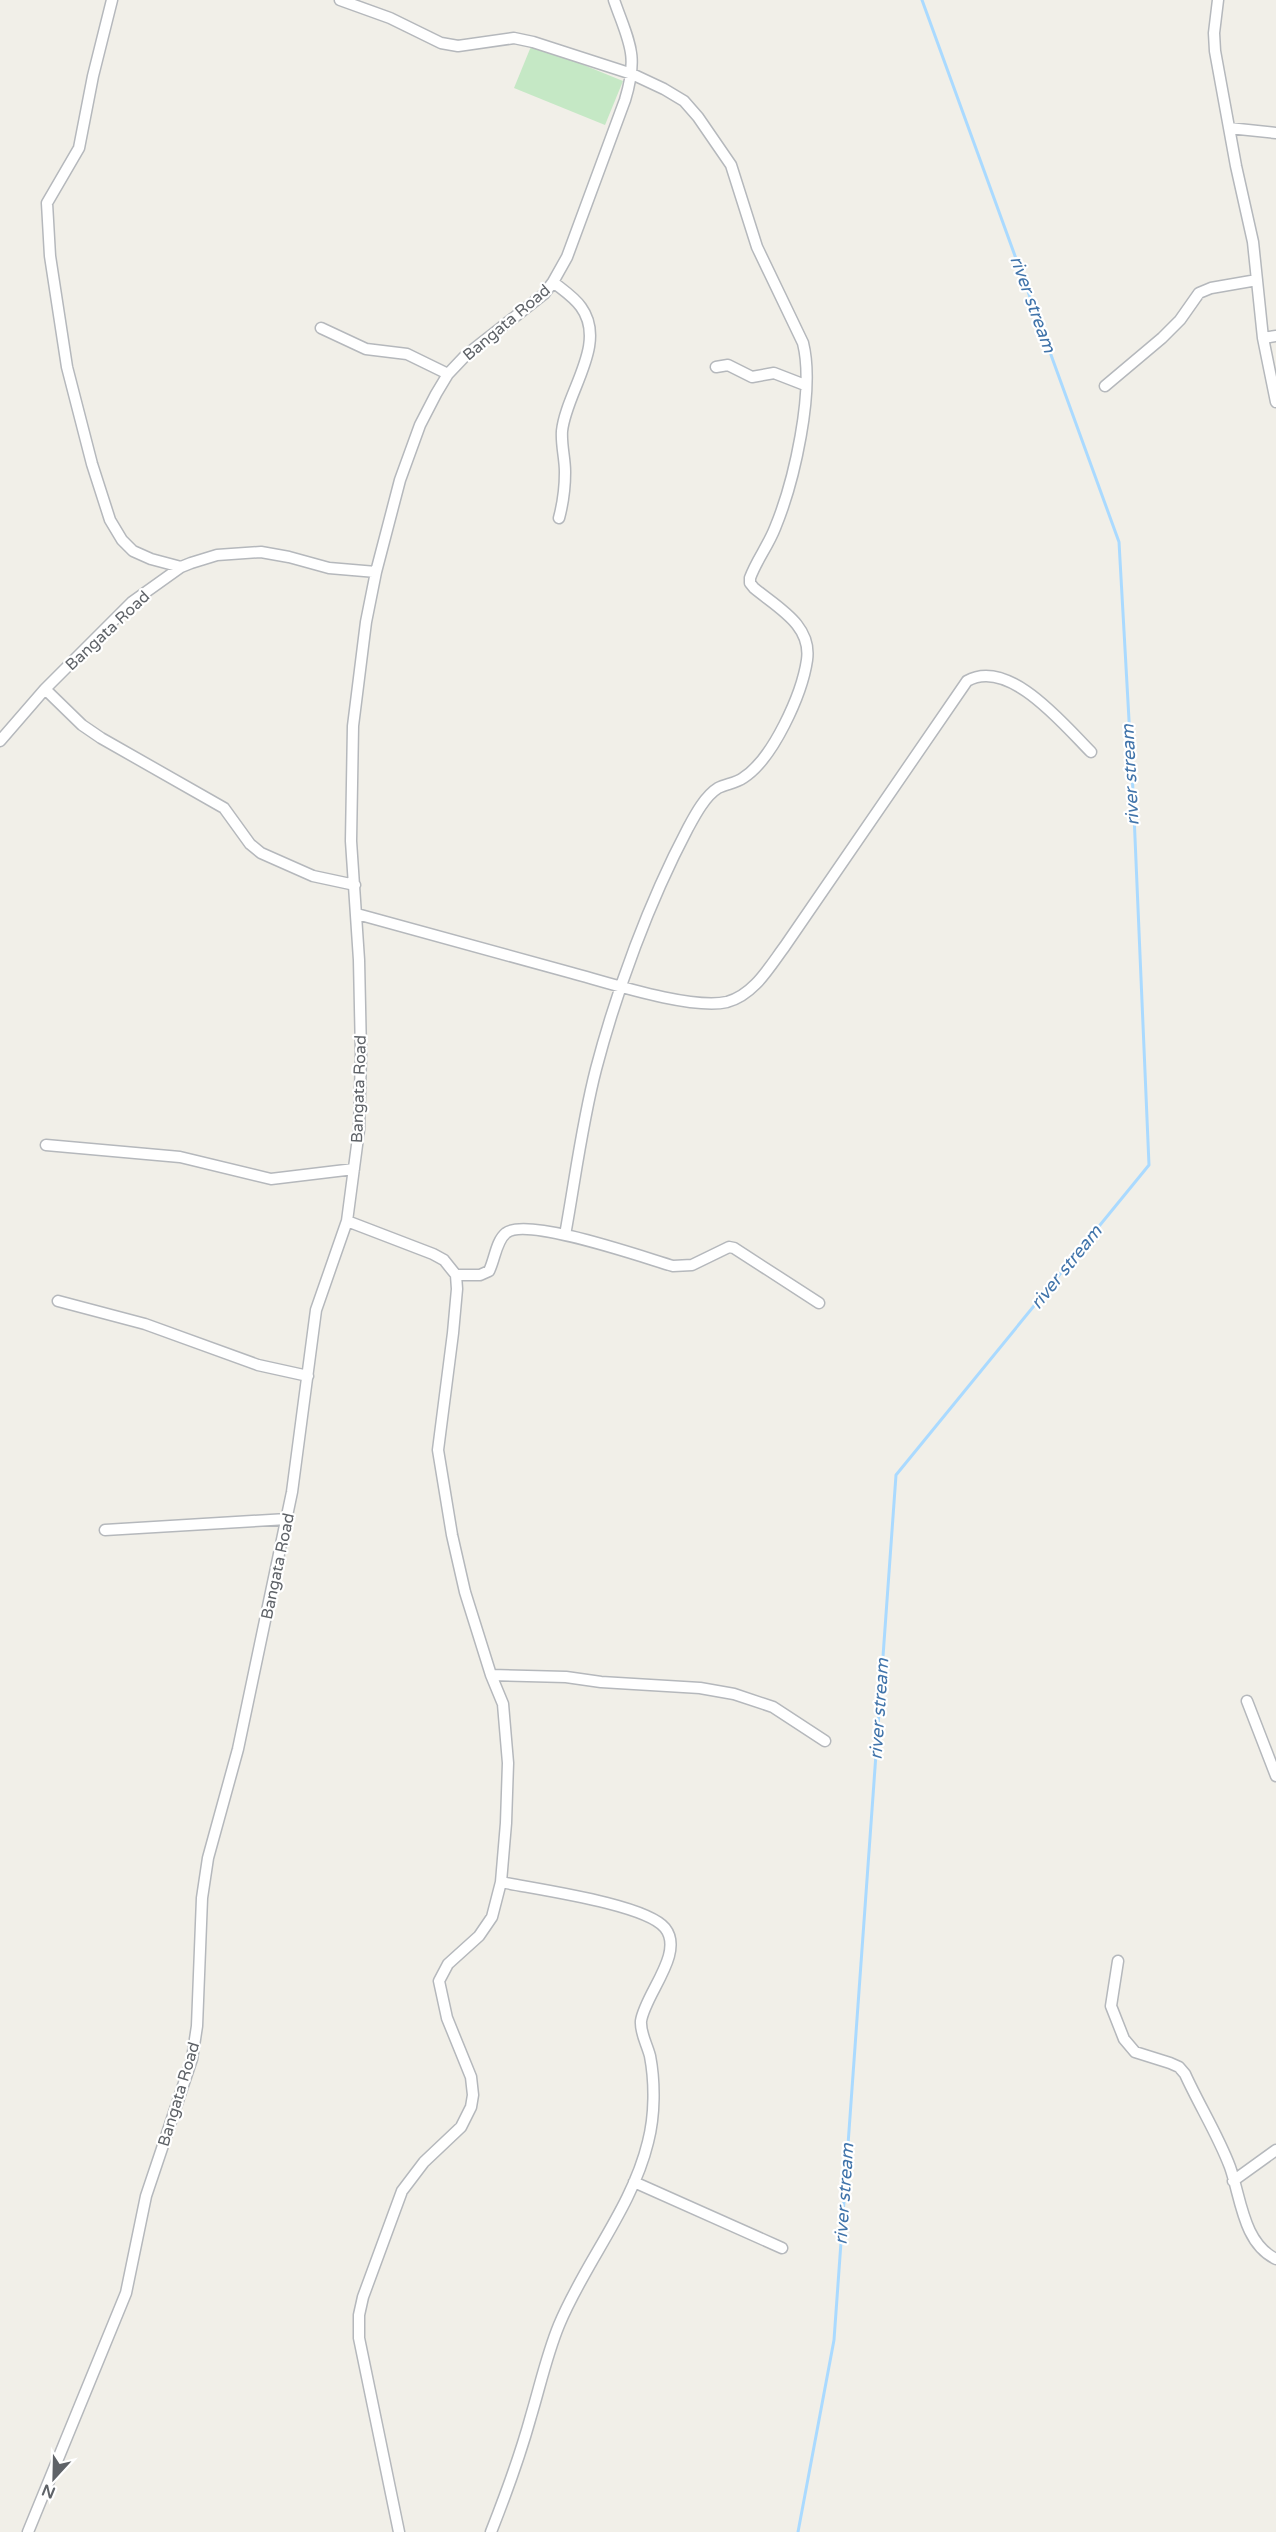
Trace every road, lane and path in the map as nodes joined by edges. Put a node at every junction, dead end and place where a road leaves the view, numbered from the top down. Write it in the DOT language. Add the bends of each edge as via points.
graph roads {
  1 [pos="112,0"];
  2 [pos="340,0"];
  3 [pos="614,0"];
  4 [pos="1218,0"];
  5 [pos="632,74"];
  6 [pos="1229,128"];
  7 [pos="1276,133"];
  8 [pos="1257,280"];
  9 [pos="554,282"];
  10 [pos="321,328"];
  11 [pos="1276,336"];
  12 [pos="1263,338"];
  13 [pos="716,367"];
  14 [pos="448,374"];
  15 [pos="805,385"];
  16 [pos="1105,386"];
  17 [pos="1276,402"];
  18 [pos="559,518"];
  19 [pos="181,567"];
  20 [pos="376,572"];
  21 [pos="45,689"];
  22 [pos="0,741"];
  23 [pos="1091,752"];
  24 [pos="355,885"];
  25 [pos="357,914"];
  26 [pos="622,987"];
  27 [pos="46,1145"];
  28 [pos="354,1169"];
  29 [pos="347,1221"];
  30 [pos="565,1235"];
  31 [pos="456,1275"];
  32 [pos="58,1301"];
  33 [pos="819,1303"];
  34 [pos="308,1376"];
  35 [pos="286,1519"];
  36 [pos="105,1530"];
  37 [pos="490,1675"];
  38 [pos="1247,1701"];
  39 [pos="825,1741"];
  40 [pos="1276,1776"];
  41 [pos="501,1882"];
  42 [pos="1118,1961"];
  43 [pos="1276,2150"];
  44 [pos="1233,2181"];
  45 [pos="634,2182"];
  46 [pos="782,2248"];
  47 [pos="1276,2259"];
  48 [pos="28,2532"];
  49 [pos="399,2532"];
  50 [pos="491,2532"];
  1 -- 19 [label="street" via="79,148 47,203 50,256 67,367 110,520 133,551"];
  2 -- 5 [label="street" via="390,18 441,43 458,46 514,38"];
  3 -- 5 [label="street, Bangata Road" via="631,51"];
  4 -- 6 [label="street" via="1215,51"];
  5 -- 9 [label="street, Bangata Road" via="570,249"];
  5 -- 15 [label="street" via="684,101 731,165 757,246 803,343 807,357"];
  6 -- 7 [label="street"];
  6 -- 8 [label="street"];
  8 -- 12 [label="street"];
  8 -- 16 [label="street" via="1198,293 1180,320"];
  9 -- 14 [label="street, Bangata Road" via="538,300 466,355"];
  9 -- 18 [label="street" via="583,309 590,332 588,352 562,430 565,471"];
  10 -- 14 [label="street" via="366,348 407,354"];
  11 -- 12 [label="street"];
  12 -- 17 [label="street"];
  13 -- 15 [label="street" via="728,365 752,377 774,373"];
  14 -- 20 [label="street, Bangata Road" via="420,425 400,480"];
  15 -- 26 [label="street" via="798,447 783,507 750,583 801,628 808,644 806,663 782,729 766,755 743,778 707,798 689,827 653,901"];
  19 -- 20 [label="street, Bangata Road" via="217,555 261,552 329,568"];
  19 -- 21 [label="street, Bangata Road" via="132,602"];
  20 -- 24 [label="street, Bangata Road" via="355,699 351,841"];
  21 -- 22 [label="street, Bangata Road"];
  21 -- 24 [label="street" via="100,738 224,808 261,853 314,876"];
  23 -- 26 [label="street" via="1014,683 996,676 976,675 957,694 756,984 740,997 714,1003"];
  24 -- 25 [label="street, Bangata Road"];
  25 -- 26 [label="street"];
  25 -- 28 [label="street, Bangata Road" via="361,1054"];
  26 -- 30 [label="street" via="595,1072"];
  27 -- 28 [label="street" via="180,1156 271,1179"];
  28 -- 29 [label="street, Bangata Road"];
  29 -- 31 [label="street" via="433,1254"];
  29 -- 34 [label="street, Bangata Road" via="316,1310"];
  30 -- 31 [label="street" via="541,1229 510,1230 500,1241 489,1271"];
  30 -- 33 [label="street" via="673,1266 692,1264 734,1248"];
  31 -- 37 [label="street" via="439,1457 465,1593"];
  32 -- 34 [label="street" via="145,1324 258,1365"];
  34 -- 35 [label="street, Bangata Road"];
  35 -- 36 [label="street"];
  35 -- 48 [label="street, Bangata Road" via="238,1749 204,1879 192,2059 146,2196 126,2293"];
  37 -- 39 [label="street" via="566,1677 734,1694 773,1707"];
  37 -- 41 [label="street" via="502,1704 508,1764"];
  38 -- 40 [label="street"];
  41 -- 45 [label="street" via="631,1909 660,1923 670,1936 671,1951 641,2022 653,2089 648,2142"];
  41 -- 49 [label="street" via="487,1925 448,1964 439,1981 447,2018 471,2077 471,2107 461,2127 424,2162 402,2191 372,2268 359,2315 359,2338"];
  42 -- 44 [label="street" via="1111,2006 1124,2039 1135,2052 1170,2063 1185,2074"];
  43 -- 44 [label="street"];
  44 -- 47 [label="street" via="1245,2220 1258,2245"];
  45 -- 46 [label="street"];
  45 -- 50 [label="street" via="558,2328 517,2464"];
}
